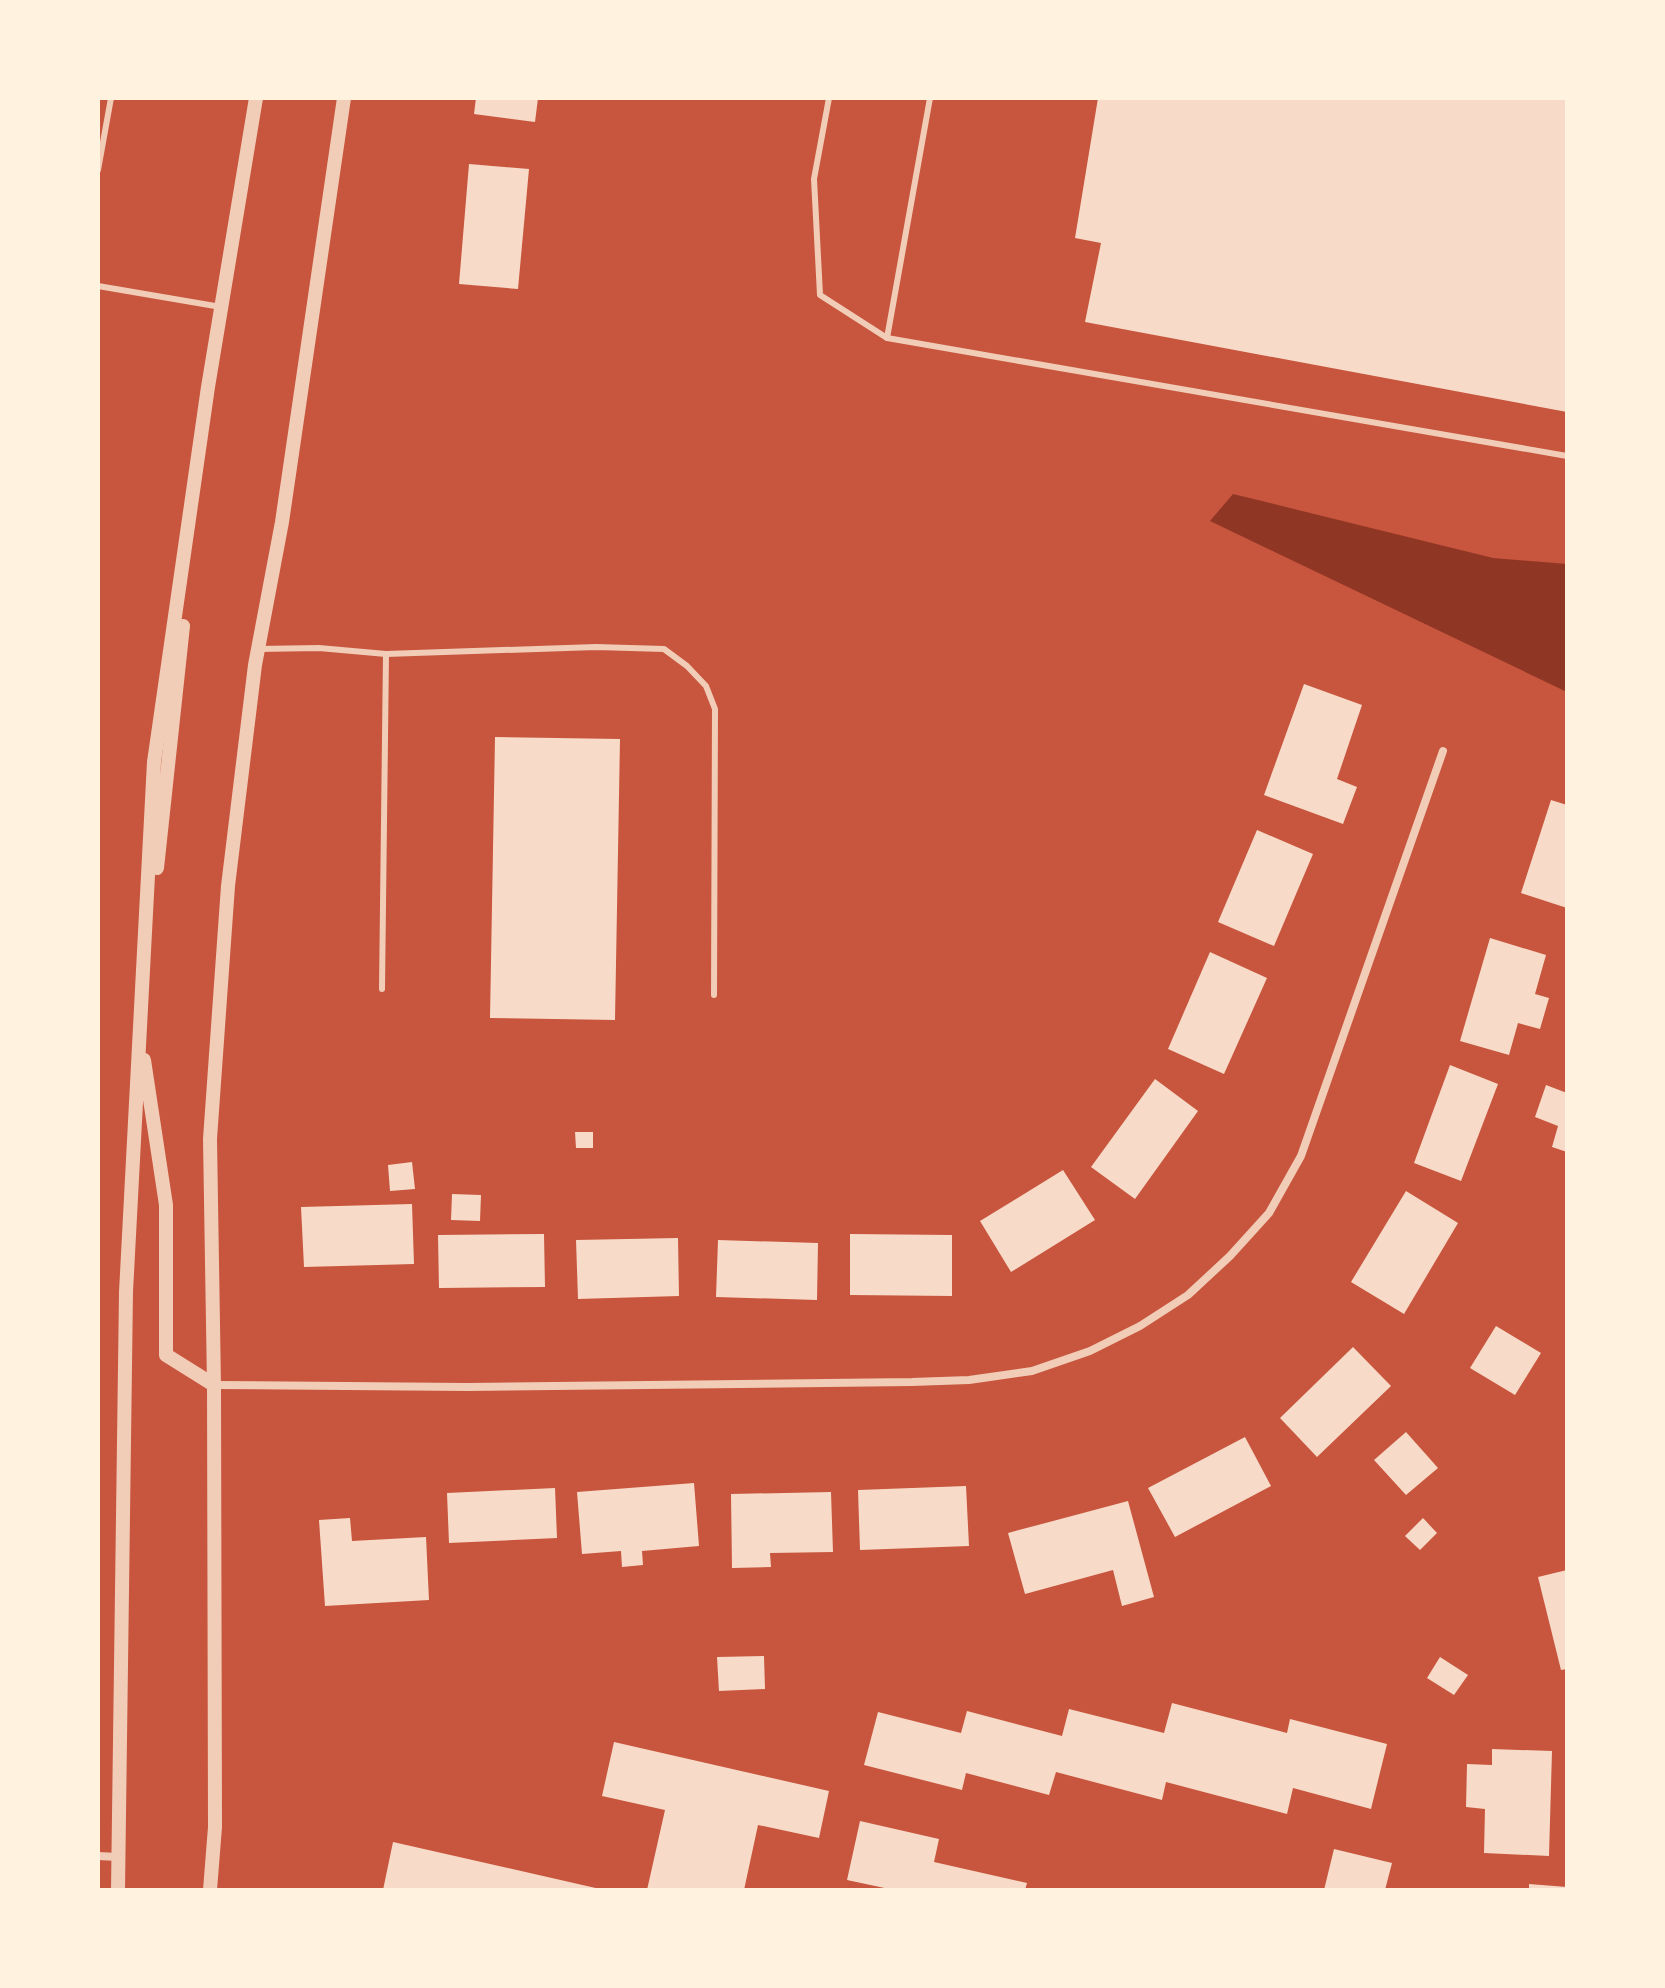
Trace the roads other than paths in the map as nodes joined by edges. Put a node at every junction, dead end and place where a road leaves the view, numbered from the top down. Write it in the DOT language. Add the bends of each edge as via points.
graph roads {
  1 [pos="111,98"];
  2 [pos="256,98"];
  3 [pos="344,98"];
  4 [pos="829,98"];
  5 [pos="930,98"];
  6 [pos="98,170"];
  7 [pos="98,286"];
  8 [pos="221,307"];
  9 [pos="887,338"];
  10 [pos="1567,456"];
  11 [pos="257,649"];
  12 [pos="386,654"];
  13 [pos="1443,751"];
  14 [pos="382,989"];
  15 [pos="714,995"];
  16 [pos="140,1030"];
  17 [pos="214,1385"];
  18 [pos="98,1856"];
  19 [pos="118,1857"];
  20 [pos="118,1890"];
  21 [pos="210,1890"];
  1 -- 6 [label="lane"];
  2 -- 8 [label="street"];
  3 -- 11 [label="street" via="282,522"];
  4 -- 9 [label="lane" via="814,179 820,295"];
  5 -- 9 [label="lane"];
  7 -- 8 [label="lane"];
  8 -- 16 [label="street" via="208,387"];
  9 -- 10 [label="lane"];
  11 -- 12 [label="lane"];
  11 -- 17 [label="street" via="228,886 210,1139"];
  12 -- 14 [label="lane"];
  12 -- 15 [label="lane" via="664,649 687,666 706,686 715,709"];
  13 -- 17 [label="street" via="1301,1156 1269,1213 1230,1256 1188,1295 1140,1326 1032,1371 969,1380"];
  16 -- 17 [label="street" via="166,1205 166,1355"];
  16 -- 19 [label="street" via="126,1292"];
  17 -- 21 [label="street" via="215,1827"];
  18 -- 19 [label="street"];
  19 -- 20 [label="street"];
}
